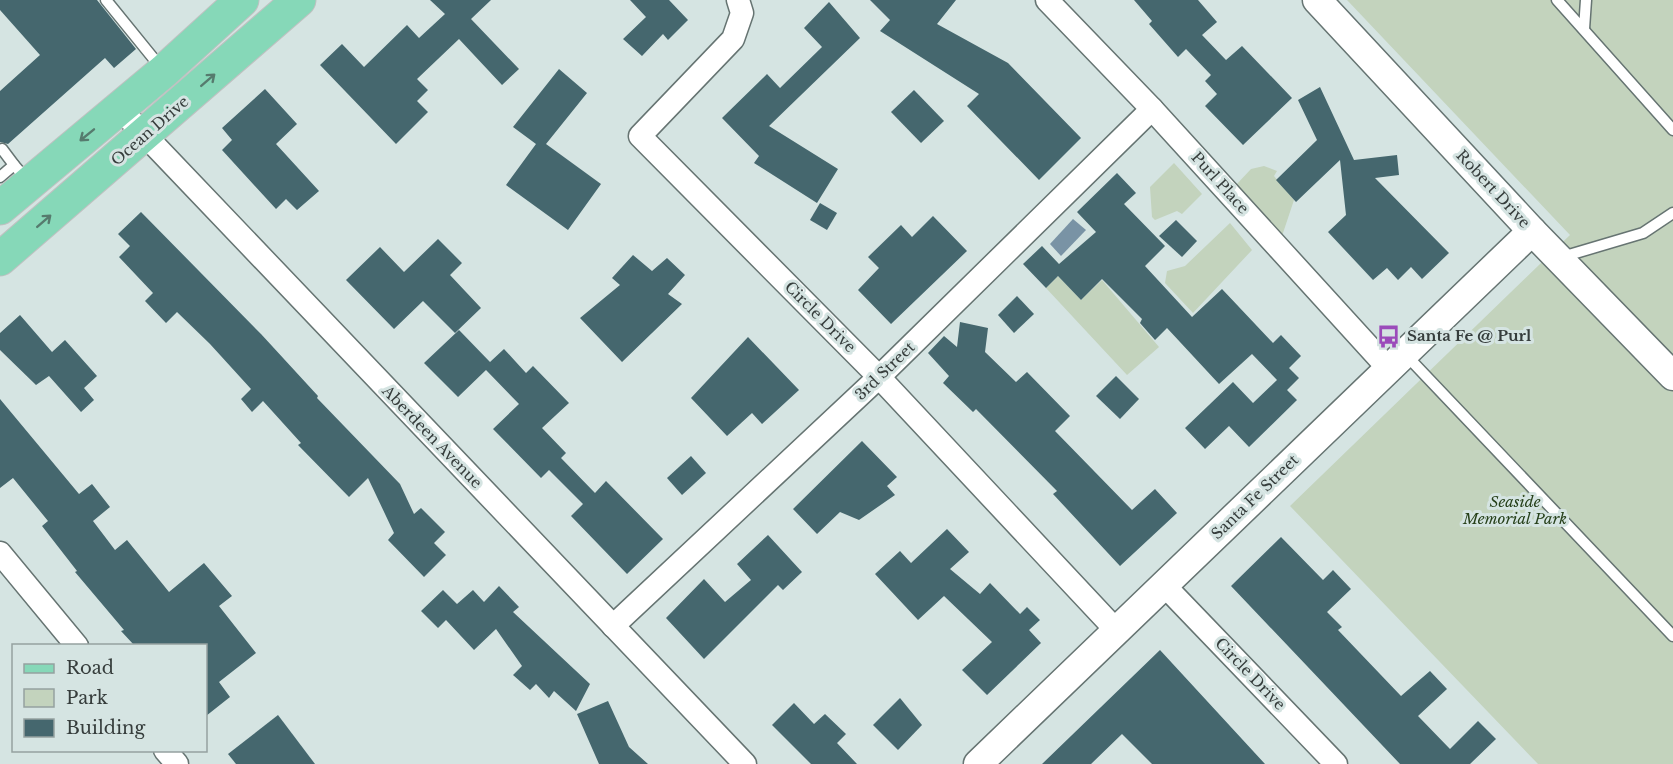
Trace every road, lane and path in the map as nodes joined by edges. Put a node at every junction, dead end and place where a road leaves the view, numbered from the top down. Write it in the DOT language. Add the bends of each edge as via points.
graph roads {
  1 [pos="106,0"];
  2 [pos="242,0"];
  3 [pos="299,0"];
  4 [pos="738,0"];
  5 [pos="1047,0"];
  6 [pos="1317,0"];
  7 [pos="1557,0"];
  8 [pos="1586,0"];
  9 [pos="1584,29"];
  10 [pos="164,71"];
  11 [pos="120,109"];
  12 [pos="1152,109"];
  13 [pos="1673,130"];
  14 [pos="144,136"];
  15 [pos="2,149"];
  16 [pos="14,175"];
  17 [pos="0,208"];
  18 [pos="1673,213"];
  19 [pos="1532,231"];
  20 [pos="1559,258"];
  21 [pos="0,259"];
  22 [pos="1397,362"];
  23 [pos="1673,376"];
  24 [pos="879,377"];
  25 [pos="0,553"];
  26 [pos="1164,585"];
  27 [pos="613,626"];
  28 [pos="1115,629"];
  29 [pos="1673,636"];
  30 [pos="76,644"];
  31 [pos="167,752"];
  32 [pos="177,764"];
  33 [pos="745,764"];
  34 [pos="978,764"];
  35 [pos="1336,764"];
  1 -- 10 [label="lane"];
  2 -- 10 [label="main road"];
  14 -- 3 [label="main road, Ocean Drive, one-way"];
  4 -- 24 [label="street, Circle Drive" via="742,13 733,39 640,136"];
  5 -- 12 [label="street, Purl Place"];
  6 -- 19 [label="street, Robert Drive"];
  7 -- 9 [label="lane"];
  8 -- 9 [label="lane"];
  9 -- 13 [label="lane"];
  10 -- 11 [label="main road"];
  11 -- 14 [label="street, Aberdeen Avenue"];
  11 -- 16 [label="main road, one-way"];
  12 -- 22 [label="street, Purl Place"];
  12 -- 24 [label="street, 3rd Street"];
  21 -- 14 [label="main road, Ocean Drive, one-way"];
  14 -- 27 [label="street, Aberdeen Avenue"];
  15 -- 16 [label="lane"];
  16 -- 17 [label="main road"];
  18 -- 20 [label="lane" via="1643,233"];
  19 -- 20 [label="street, Robert Drive"];
  19 -- 22 [label="street, Santa Fe Street"];
  20 -- 23 [label="street, Robert Drive"];
  22 -- 26 [label="street, Santa Fe Street"];
  22 -- 29 [label="lane"];
  24 -- 27 [label="street, 3rd Street"];
  24 -- 28 [label="street, Circle Drive"];
  25 -- 30 [label="street"];
  26 -- 28 [label="street, Santa Fe Street"];
  26 -- 35 [label="street, Circle Drive"];
  27 -- 33 [label="street, Aberdeen Avenue"];
  28 -- 34 [label="street, Santa Fe Street"];
  31 -- 32 [label="street"];
}
